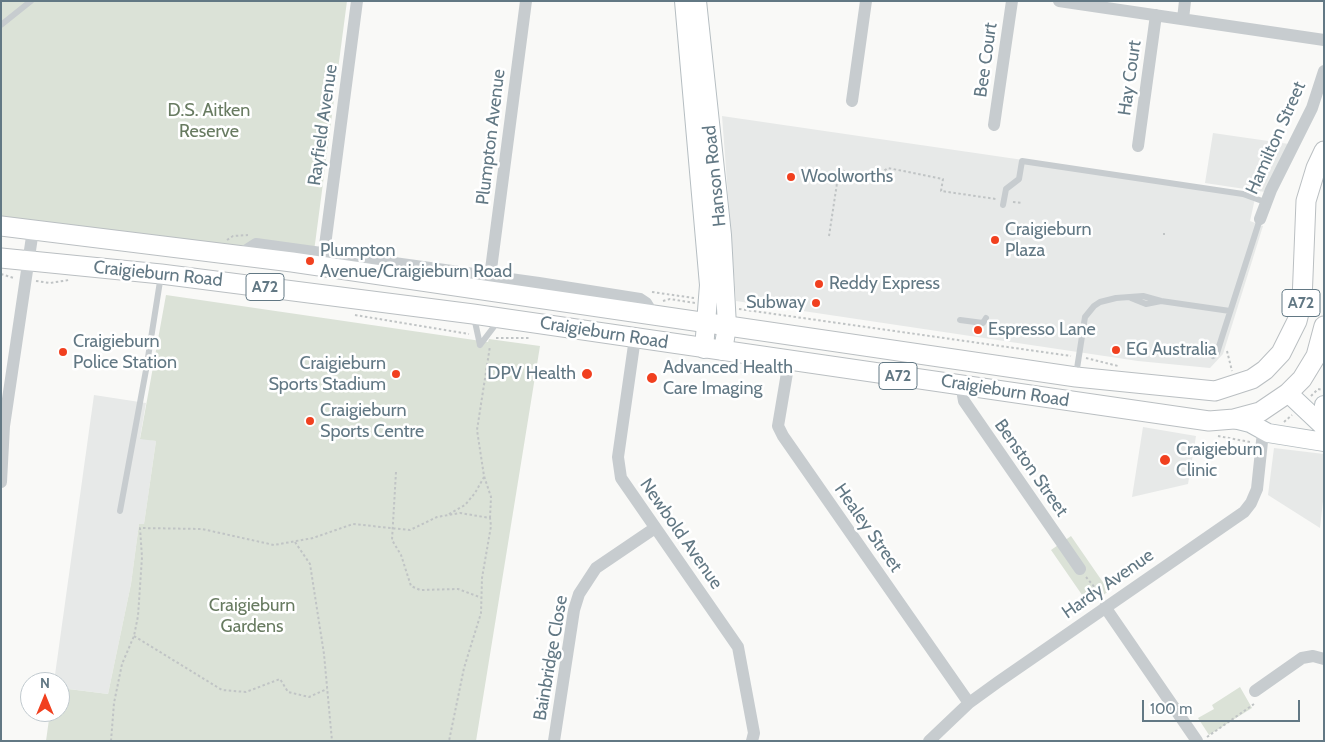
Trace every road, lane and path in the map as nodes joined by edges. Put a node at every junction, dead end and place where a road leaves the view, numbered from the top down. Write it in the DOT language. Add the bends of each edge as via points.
graph roads {
  1 [pos="31,1"];
  2 [pos="357,1"];
  3 [pos="526,1"];
  4 [pos="684,1"];
  5 [pos="697,1"];
  6 [pos="866,1"];
  7 [pos="1012,1"];
  8 [pos="1058,1"];
  9 [pos="1185,1"];
  10 [pos="1156,15"];
  11 [pos="1183,19"];
  12 [pos="1,25"];
  13 [pos="1324,40"];
  14 [pos="1324,71"];
  15 [pos="852,101"];
  16 [pos="994,124"];
  17 [pos="1138,146"];
  18 [pos="1324,151"];
  19 [pos="1265,202"];
  20 [pos="1003,203"];
  21 [pos="1022,203"];
  22 [pos="1260,219"];
  23 [pos="1,226"];
  24 [pos="33,230"];
  25 [pos="829,236"];
  26 [pos="324,253"];
  27 [pos="239,255"];
  28 [pos="15,260"];
  29 [pos="1,274"];
  30 [pos="161,274"];
  31 [pos="490,276"];
  32 [pos="23,279"];
  33 [pos="651,310"];
  34 [pos="1230,311"];
  35 [pos="473,314"];
  36 [pos="717,315"];
  37 [pos="501,318"];
  38 [pos="986,318"];
  39 [pos="960,320"];
  40 [pos="1324,326"];
  41 [pos="492,337"];
  42 [pos="635,338"];
  43 [pos="1227,346"];
  44 [pos="704,349"];
  45 [pos="723,352"];
  46 [pos="1213,356"];
  47 [pos="1078,357"];
  48 [pos="789,361"];
  49 [pos="1126,368"];
  50 [pos="1265,370"];
  51 [pos="1227,374"];
  52 [pos="1076,378"];
  53 [pos="961,384"];
  54 [pos="1288,394"];
  55 [pos="1072,401"];
  56 [pos="1324,404"];
  57 [pos="1234,419"];
  58 [pos="1323,427"];
  59 [pos="1263,432"];
  60 [pos="1324,442"];
  61 [pos="396,472"];
  62 [pos="484,476"];
  63 [pos="1,482"];
  64 [pos="120,512"];
  65 [pos="446,515"];
  66 [pos="490,518"];
  67 [pos="655,528"];
  68 [pos="394,529"];
  69 [pos="294,541"];
  70 [pos="1080,569"];
  71 [pos="482,598"];
  72 [pos="1106,607"];
  73 [pos="134,636"];
  74 [pos="1324,659"];
  75 [pos="327,689"];
  76 [pos="1255,691"];
  77 [pos="969,703"];
  78 [pos="1254,704"];
  79 [pos="1194,739"];
  80 [pos="111,741"];
  81 [pos="332,741"];
  82 [pos="448,741"];
  83 [pos="554,741"];
  84 [pos="752,741"];
  85 [pos="929,741"];
  1 -- 12 [label="lane"];
  2 -- 26 [label="street, Rayfield Avenue"];
  3 -- 31 [label="street, Plumpton Avenue"];
  4 -- 36 [label="street, Hanson Road" via="707,261"];
  5 -- 36 [label="street, Hanson Road" via="722,235"];
  6 -- 15 [label="street"];
  7 -- 16 [label="street, Bee Court"];
  8 -- 10 [label="street"];
  9 -- 11 [label="street"];
  10 -- 11 [label="street"];
  10 -- 17 [label="street, Hay Court"];
  11 -- 13 [label="street"];
  14 -- 19 [label="street, Hamilton Street" via="1312,108"];
  18 -- 50 [label="main road, Craigieburn Road / A72" via="1306,200 1302,301 1297,321 1280,353"];
  19 -- 20 [label="lane" via="1242,194 1022,161 1019,179 1006,189"];
  19 -- 22 [label="street, Hamilton Street"];
  20 -- 21 [label="path"];
  20 -- 25 [label="path" via="941,191 943,179 934,177 888,168 875,177 839,170"];
  22 -- 34 [label="lane"];
  23 -- 24 [label="main road, Craigieburn Road / A72"];
  24 -- 27 [label="main road, Craigieburn Road / A72"];
  24 -- 28 [label="street"];
  26 -- 27 [label="street, Craigieburn Road" via="256,244"];
  26 -- 31 [label="street, Craigieburn Road"];
  27 -- 33 [label="main road, Craigieburn Road / A72"];
  28 -- 30 [label="main road, Craigieburn Road / A72"];
  28 -- 32 [label="street"];
  29 -- 32 [label="path"];
  30 -- 35 [label="main road, Craigieburn Road / A72"];
  30 -- 64 [label="lane"];
  31 -- 33 [label="street, Craigieburn Road" via="636,298"];
  32 -- 63 [label="street" via="4,426"];
  33 -- 36 [label="main road, Craigieburn Road / A72"];
  33 -- 36 [label="path" via="670,299"];
  34 -- 46 [label="lane" via="1217,353"];
  34 -- 47 [label="lane" via="1161,301 1146,304 1131,298 1106,300 1094,306 1085,317"];
  35 -- 37 [label="main road, Craigieburn Road / A72"];
  35 -- 37 [label="lane" via="480,345"];
  36 -- 44 [label="street, Hanson Road"];
  36 -- 45 [label="street, Hanson Road"];
  36 -- 47 [label="path"];
  36 -- 52 [label="main road, Craigieburn Road / A72"];
  37 -- 42 [label="main road, Craigieburn Road / A72"];
  38 -- 39 [label="lane" via="983,323"];
  40 -- 54 [label="main road, Craigieburn Road / A72" via="1316,356"];
  41 -- 62 [label="path" via="477,430"];
  42 -- 44 [label="main road, Craigieburn Road / A72"];
  42 -- 67 [label="street, Newbold Avenue" via="618,468 621,478"];
  43 -- 51 [label="path" via="1232,372"];
  44 -- 45 [label="main road, Craigieburn Road / A72"];
  45 -- 48 [label="main road, Craigieburn Road / A72"];
  47 -- 49 [label="path"];
  47 -- 52 [label="lane"];
  48 -- 53 [label="main road, Craigieburn Road / A72"];
  48 -- 77 [label="street, Healey Street" via="778,426 783,436"];
  50 -- 52 [label="main road, Craigieburn Road / A72" via="1252,379 1215,391"];
  50 -- 54 [label="main road"];
  52 -- 55 [label="main road"];
  53 -- 55 [label="main road, Craigieburn Road / A72"];
  53 -- 70 [label="street, Benston Street" via="964,401"];
  54 -- 57 [label="main road, Craigieburn Road / A72" via="1260,412"];
  54 -- 58 [label="street"];
  55 -- 57 [label="main road, Craigieburn Road / A72" via="1197,420"];
  56 -- 58 [label="street"];
  57 -- 59 [label="street" via="1250,423"];
  59 -- 60 [label="street"];
  59 -- 72 [label="street, Hardy Avenue" via="1257,489 1244,512"];
  61 -- 68 [label="path"];
  62 -- 65 [label="path" via="465,505"];
  62 -- 66 [label="path" via="491,497"];
  65 -- 66 [label="path" via="460,512"];
  65 -- 68 [label="path" via="410,530"];
  66 -- 71 [label="path"];
  67 -- 83 [label="street, Bainbridge Close" via="596,568 578,594"];
  67 -- 84 [label="street, Newbold Avenue" via="738,648 754,732"];
  68 -- 69 [label="path" via="353,524"];
  68 -- 71 [label="path" via="392,540 401,555 411,586 420,590 458,589"];
  69 -- 73 [label="path" via="274,545 202,529 140,528 142,557"];
  69 -- 75 [label="path" via="310,564"];
  70 -- 72 [label="path" via="1101,595"];
  71 -- 82 [label="path"];
  72 -- 77 [label="street, Hardy Avenue"];
  72 -- 79 [label="street"];
  73 -- 75 [label="path" via="222,690 246,692 280,679 288,692 309,697"];
  73 -- 80 [label="path" via="120,674"];
  74 -- 76 [label="street" via="1302,658"];
  75 -- 81 [label="path"];
  77 -- 85 [label="street, Hardy Avenue"];
  78 -- 79 [label="path"];
}
